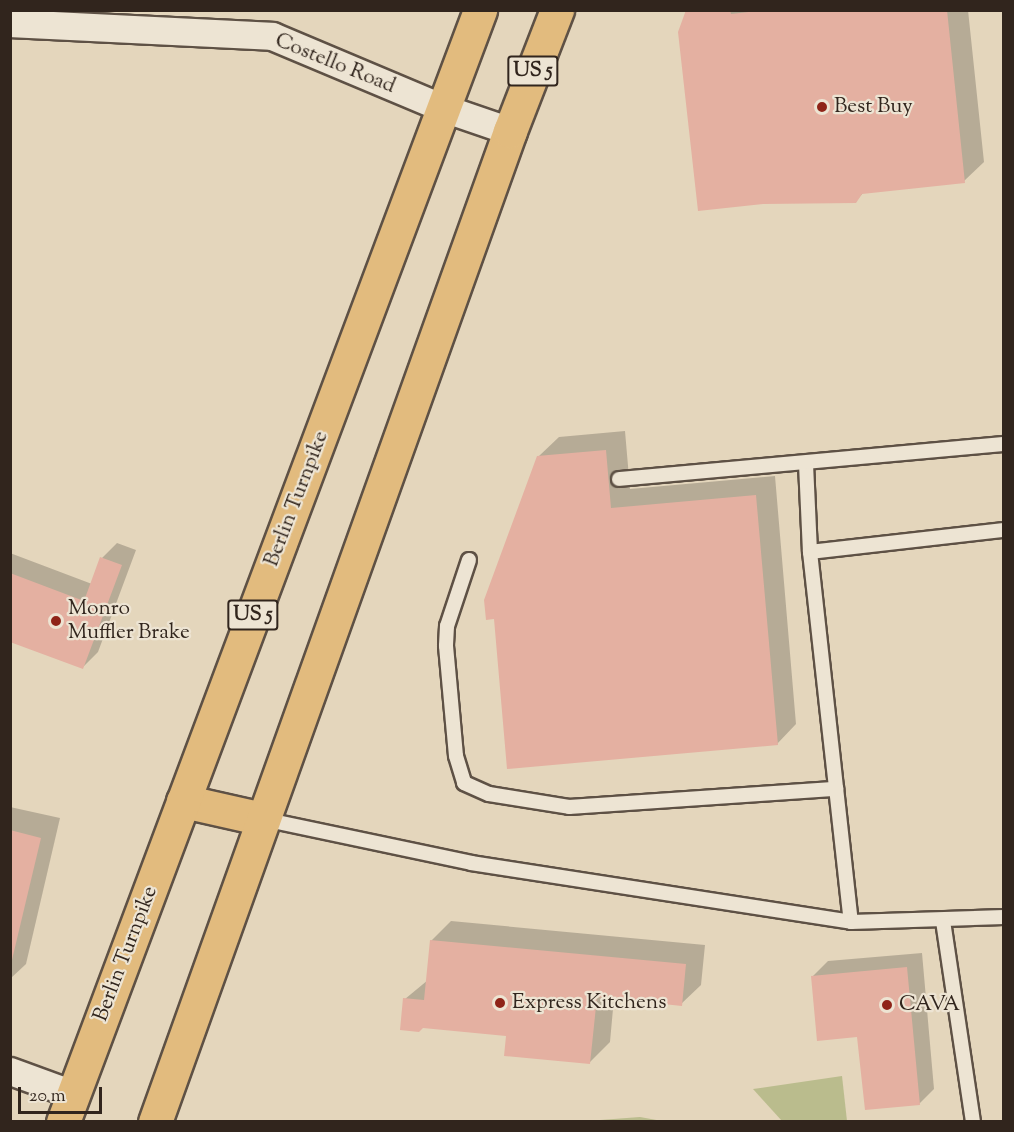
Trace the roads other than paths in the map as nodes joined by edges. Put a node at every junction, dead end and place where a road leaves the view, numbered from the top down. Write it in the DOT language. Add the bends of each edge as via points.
graph roads {
  1 [pos="480,10"];
  2 [pos="556,10"];
  3 [pos="10,23"];
  4 [pos="443,108"];
  5 [pos="510,131"];
  6 [pos="1004,444"];
  7 [pos="806,464"];
  8 [pos="619,479"];
  9 [pos="1004,530"];
  10 [pos="810,552"];
  11 [pos="469,560"];
  12 [pos="836,789"];
  13 [pos="183,801"];
  14 [pos="263,819"];
  15 [pos="1004,917"];
  16 [pos="943,921"];
  17 [pos="851,922"];
  18 [pos="10,1071"];
  19 [pos="68,1108"];
  20 [pos="155,1122"];
  21 [pos="973,1122"];
  1 -- 4 [label="highway, Berlin Turnpike / US 5"];
  2 -- 5 [label="highway, US 5"];
  3 -- 4 [label="street, Costello Road" via="272,36"];
  4 -- 5 [label="street, Costello Road"];
  4 -- 13 [label="highway, Berlin Turnpike / US 5"];
  5 -- 14 [label="highway, US 5"];
  6 -- 7 [label="lane"];
  7 -- 8 [label="lane"];
  7 -- 10 [label="lane"];
  9 -- 10 [label="lane"];
  10 -- 12 [label="lane"];
  11 -- 12 [label="lane" via="447,626 446,646 456,756 464,783 489,794 569,807"];
  12 -- 17 [label="lane"];
  13 -- 14 [label="highway"];
  13 -- 19 [label="highway, Berlin Turnpike / US 5"];
  14 -- 17 [label="lane" via="471,863"];
  14 -- 20 [label="highway, US 5"];
  15 -- 16 [label="lane"];
  16 -- 17 [label="lane"];
  16 -- 21 [label="lane"];
  18 -- 19 [label="street"];
}
